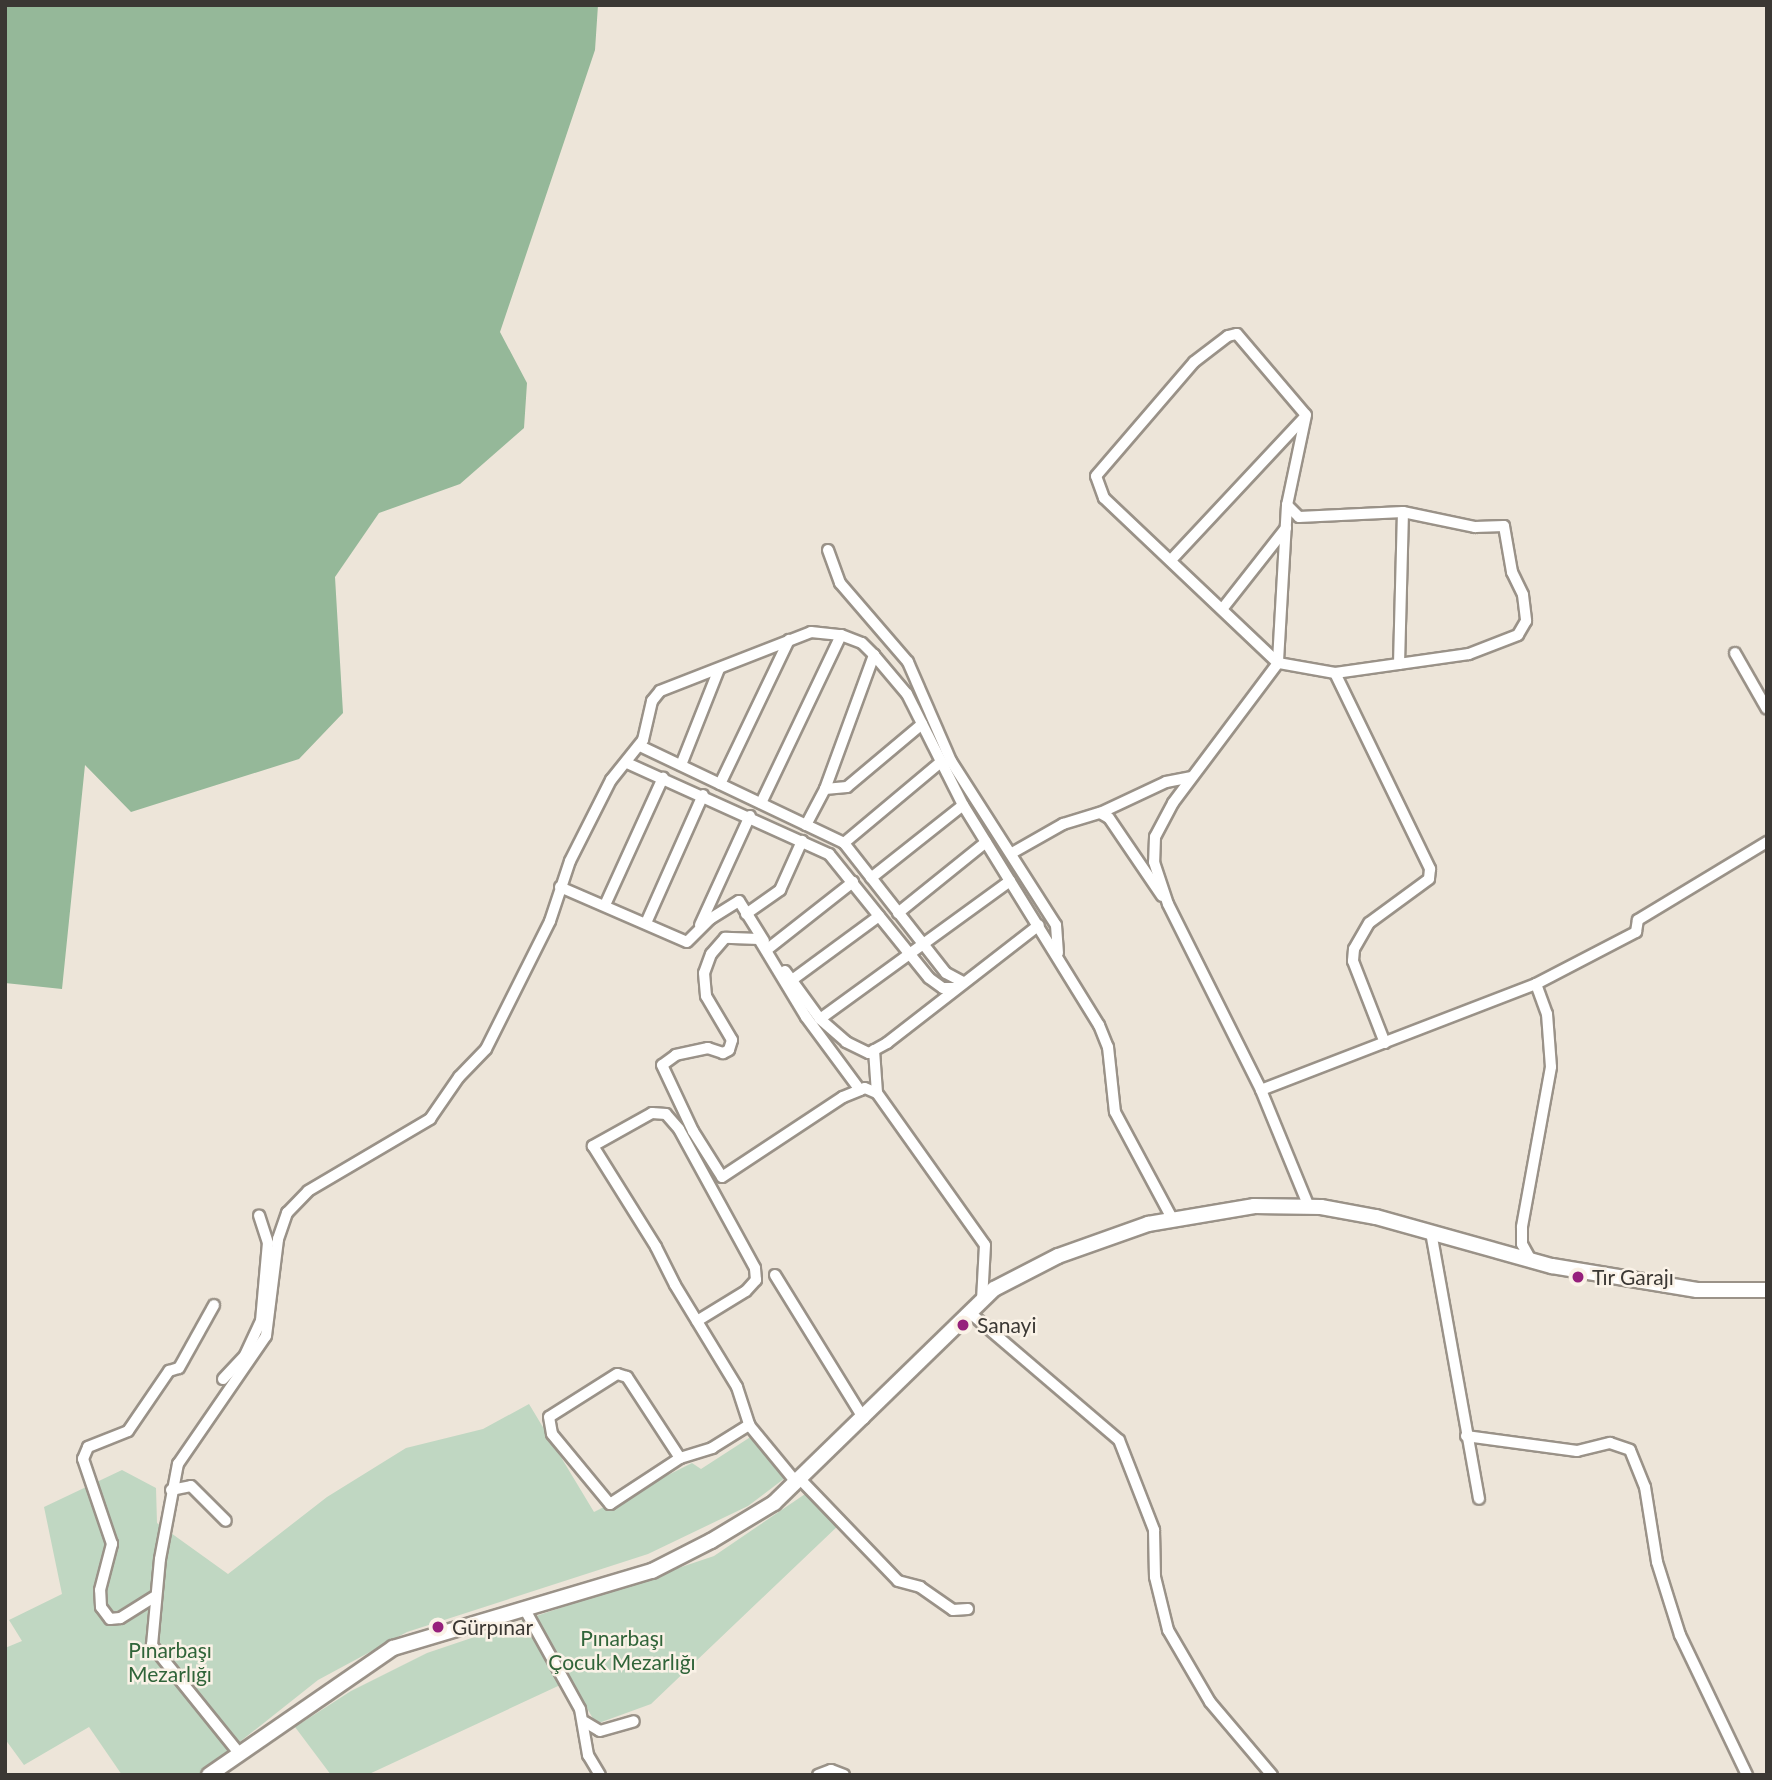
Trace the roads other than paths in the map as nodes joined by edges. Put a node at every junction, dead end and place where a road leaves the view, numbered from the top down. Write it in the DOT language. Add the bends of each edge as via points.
graph roads {
  1 [pos="1307,415"];
  2 [pos="1287,505"];
  3 [pos="1403,512"];
  4 [pos="1286,528"];
  5 [pos="828,550"];
  6 [pos="1171,560"];
  7 [pos="1223,608"];
  8 [pos="841,635"];
  9 [pos="789,640"];
  10 [pos="1735,653"];
  11 [pos="874,655"];
  12 [pos="1278,663"];
  13 [pos="1399,664"];
  14 [pos="719,668"];
  15 [pos="1335,673"];
  16 [pos="1767,709"];
  17 [pos="922,724"];
  18 [pos="640,746"];
  19 [pos="941,762"];
  20 [pos="627,763"];
  21 [pos="681,765"];
  22 [pos="663,778"];
  23 [pos="1191,778"];
  24 [pos="720,784"];
  25 [pos="825,789"];
  26 [pos="703,795"];
  27 [pos="761,803"];
  28 [pos="963,805"];
  29 [pos="1100,813"];
  30 [pos="750,816"];
  31 [pos="806,825"];
  32 [pos="802,841"];
  33 [pos="986,842"];
  34 [pos="1767,842"];
  35 [pos="844,844"];
  36 [pos="1012,853"];
  37 [pos="871,878"];
  38 [pos="1010,881"];
  39 [pos="853,882"];
  40 [pos="560,887"];
  41 [pos="1168,904"];
  42 [pos="605,905"];
  43 [pos="898,913"];
  44 [pos="746,914"];
  45 [pos="879,916"];
  46 [pos="646,923"];
  47 [pos="1039,925"];
  48 [pos="698,931"];
  49 [pos="923,945"];
  50 [pos="769,948"];
  51 [pos="1058,953"];
  52 [pos="910,954"];
  53 [pos="792,979"];
  54 [pos="1536,984"];
  55 [pos="959,985"];
  56 [pos="820,1019"];
  57 [pos="1385,1043"];
  58 [pos="874,1050"];
  59 [pos="860,1090"];
  60 [pos="1261,1090"];
  61 [pos="877,1093"];
  62 [pos="1309,1207"];
  63 [pos="259,1216"];
  64 [pos="1173,1220"];
  65 [pos="1431,1232"];
  66 [pos="1531,1260"];
  67 [pos="775,1275"];
  68 [pos="1767,1290"];
  69 [pos="982,1300"];
  70 [pos="214,1305"];
  71 [pos="969,1312"];
  72 [pos="696,1321"];
  73 [pos="223,1379"];
  74 [pos="864,1419"];
  75 [pos="749,1426"];
  76 [pos="1465,1436"];
  77 [pos="680,1458"];
  78 [pos="798,1480"];
  79 [pos="171,1490"];
  80 [pos="1479,1499"];
  81 [pos="226,1521"];
  82 [pos="154,1597"];
  83 [pos="524,1608"];
  84 [pos="968,1609"];
  85 [pos="634,1721"];
  86 [pos="585,1723"];
  87 [pos="239,1753"];
  88 [pos="209,1775"];
  89 [pos="600,1775"];
  90 [pos="818,1775"];
  91 [pos="844,1775"];
  92 [pos="1272,1775"];
  93 [pos="1747,1775"];
  1 -- 2 [label="street"];
  1 -- 6 [label="street"];
  1 -- 6 [label="street" via="1237,334 1194,362 1095,482 1104,498"];
  2 -- 3 [label="street" via="1299,517"];
  2 -- 4 [label="street"];
  3 -- 13 [label="street"];
  3 -- 13 [label="street" via="1475,527 1504,526 1526,621 1518,635 1494,647"];
  4 -- 7 [label="street"];
  4 -- 12 [label="street"];
  5 -- 36 [label="street" via="840,583 908,662 951,761"];
  6 -- 7 [label="street"];
  7 -- 12 [label="street"];
  8 -- 9 [label="street" via="811,632"];
  8 -- 11 [label="street" via="862,643"];
  8 -- 27 [label="street"];
  9 -- 14 [label="street"];
  9 -- 24 [label="street"];
  10 -- 16 [label="street"];
  11 -- 17 [label="street" via="907,694"];
  11 -- 25 [label="street"];
  12 -- 15 [label="street"];
  12 -- 23 [label="street"];
  13 -- 15 [label="street"];
  14 -- 18 [label="street" via="660,691 652,701"];
  14 -- 21 [label="street"];
  15 -- 57 [label="street" via="1430,869 1429,879 1369,923 1354,949 1353,961"];
  17 -- 19 [label="street"];
  17 -- 25 [label="street" via="847,787"];
  18 -- 20 [label="street"];
  18 -- 21 [label="street"];
  19 -- 28 [label="street"];
  19 -- 35 [label="street"];
  20 -- 22 [label="street"];
  20 -- 40 [label="street" via="596,808"];
  21 -- 24 [label="street"];
  22 -- 26 [label="street"];
  22 -- 42 [label="street"];
  23 -- 29 [label="street" via="1166,782"];
  23 -- 41 [label="street" via="1155,837 1154,862"];
  24 -- 27 [label="street"];
  25 -- 31 [label="street"];
  26 -- 30 [label="street"];
  26 -- 46 [label="street"];
  27 -- 31 [label="street"];
  28 -- 33 [label="street"];
  28 -- 37 [label="street"];
  29 -- 36 [label="street" via="1063,824"];
  29 -- 41 [label="street" via="1109,818"];
  30 -- 32 [label="street"];
  30 -- 48 [label="street"];
  31 -- 35 [label="street"];
  32 -- 39 [label="street" via="829,854"];
  32 -- 44 [label="street" via="780,890"];
  33 -- 38 [label="street"];
  33 -- 43 [label="street"];
  34 -- 54 [label="street" via="1638,920 1636,932"];
  35 -- 37 [label="street"];
  36 -- 51 [label="street" via="1056,925"];
  37 -- 43 [label="street"];
  38 -- 47 [label="street"];
  38 -- 49 [label="street"];
  39 -- 45 [label="street"];
  39 -- 50 [label="street"];
  40 -- 42 [label="street"];
  40 -- 79 [label="street" via="522,981 486,1049 459,1077 440,1110 415,1130 307,1191 287,1213 278,1239 266,1336 178,1464"];
  41 -- 60 [label="street"];
  42 -- 46 [label="street"];
  43 -- 49 [label="street"];
  44 -- 48 [label="street" via="738,901"];
  44 -- 50 [label="street"];
  45 -- 52 [label="street"];
  45 -- 53 [label="street"];
  46 -- 48 [label="street" via="687,942"];
  47 -- 51 [label="street"];
  47 -- 55 [label="street"];
  49 -- 52 [label="street"];
  49 -- 55 [label="street"];
  50 -- 53 [label="street"];
  51 -- 64 [label="street" via="1108,1047 1115,1112"];
  52 -- 55 [label="street" via="943,988"];
  52 -- 56 [label="street"];
  53 -- 56 [label="street"];
  54 -- 57 [label="street"];
  54 -- 66 [label="street" via="1546,1014 1550,1067 1522,1227 1522,1244"];
  55 -- 58 [label="street"];
  56 -- 58 [label="street" via="856,1049"];
  57 -- 60 [label="street"];
  58 -- 61 [label="street"];
  59 -- 59 [label="street" via="722,1177 662,1065 676,1055 708,1048 723,1054 729,1050 732,1040 706,996 705,973 711,954 725,938 759,939 806,1017"];
  59 -- 61 [label="street"];
  60 -- 62 [label="street"];
  61 -- 69 [label="street" via="985,1245"];
  62 -- 64 [label="main road" via="1254,1206"];
  62 -- 65 [label="main road" via="1376,1217"];
  63 -- 73 [label="street" via="268,1243 261,1321 245,1354"];
  64 -- 69 [label="main road" via="1058,1256"];
  65 -- 66 [label="main road"];
  65 -- 76 [label="street"];
  66 -- 68 [label="main road" via="1697,1290"];
  67 -- 74 [label="street"];
  69 -- 71 [label="main road"];
  70 -- 82 [label="street" via="178,1368 169,1371 128,1431 88,1447 83,1459 111,1544 100,1590 101,1607 110,1619 120,1618"];
  71 -- 74 [label="main road"];
  71 -- 92 [label="street" via="1119,1440 1154,1530 1155,1577 1168,1630 1210,1702"];
  72 -- 72 [label="street" via="593,1146 652,1113 666,1114 679,1129 755,1268 756,1280 746,1292"];
  72 -- 75 [label="street" via="737,1388"];
  74 -- 78 [label="main road"];
  75 -- 77 [label="street" via="712,1448"];
  75 -- 78 [label="street"];
  76 -- 80 [label="street"];
  76 -- 93 [label="street" via="1577,1451 1610,1443 1630,1450 1649,1502 1657,1562 1680,1635"];
  77 -- 77 [label="street" via="627,1377 617,1374 549,1417 552,1434 610,1504"];
  78 -- 83 [label="main road" via="753,1516 652,1571"];
  78 -- 84 [label="street" via="898,1581 920,1587 953,1610"];
  79 -- 81 [label="street" via="191,1486"];
  79 -- 82 [label="street"];
  82 -- 87 [label="street" via="152,1645"];
  83 -- 86 [label="street"];
  83 -- 87 [label="main road" via="393,1648"];
  85 -- 86 [label="street" via="600,1731"];
  86 -- 89 [label="street" via="588,1755"];
  87 -- 88 [label="main road"];
  90 -- 91 [label="street" via="831,1770"];
}
